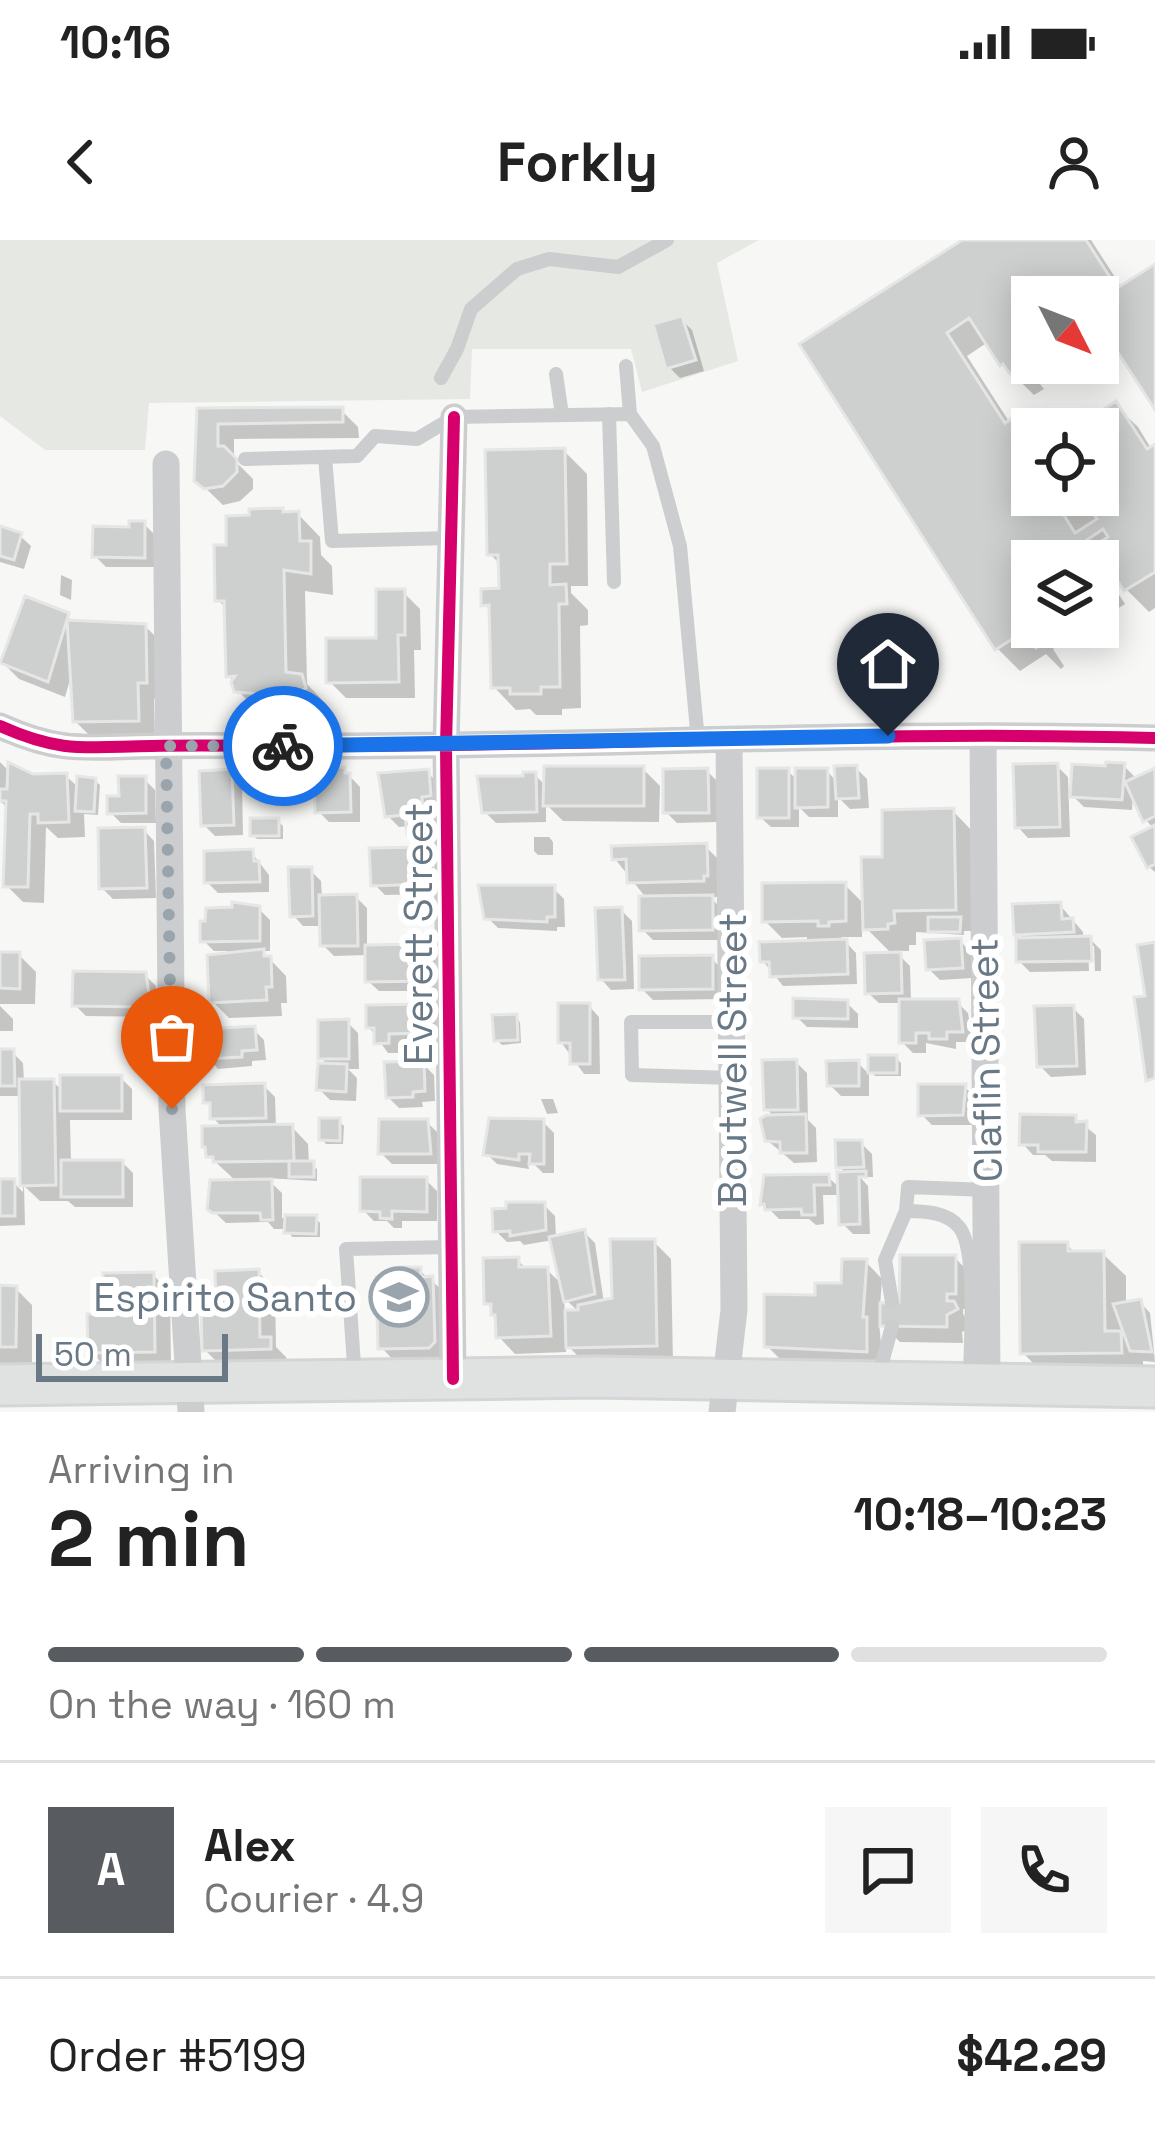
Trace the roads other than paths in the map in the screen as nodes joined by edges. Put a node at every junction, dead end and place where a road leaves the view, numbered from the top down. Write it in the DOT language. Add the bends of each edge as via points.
graph roads {
  1 [pos="667,240"];
  2 [pos="626,366"];
  3 [pos="556,374"];
  4 [pos="441,378"];
  5 [pos="608,414"];
  6 [pos="630,414"];
  7 [pos="562,415"];
  8 [pos="454,417"];
  9 [pos="326,457"];
  10 [pos="245,459"];
  11 [pos="166,464"];
  12 [pos="451,538"];
  13 [pos="614,582"];
  14 [pos="0,726"];
  15 [pos="983,736"];
  16 [pos="1155,738"];
  17 [pos="729,740"];
  18 [pos="698,741"];
  19 [pos="166,746"];
  20 [pos="446,746"];
  21 [pos="732,1022"];
  22 [pos="733,1078"];
  23 [pos="988,1190"];
  24 [pos="906,1211"];
  25 [pos="451,1247"];
  26 [pos="892,1303"];
  27 [pos="892,1326"];
  28 [pos="453,1378"];
  29 [pos="355,1379"];
  30 [pos="878,1382"];
  31 [pos="979,1384"];
  32 [pos="0,1385"];
  33 [pos="1155,1387"];
  34 [pos="724,1395"];
  35 [pos="190,1397"];
  1 -- 4 [label="lane" via="617,267 549,259 517,269 471,309"];
  2 -- 6 [label="lane"];
  3 -- 7 [label="lane"];
  5 -- 6 [label="lane"];
  5 -- 7 [label="lane"];
  5 -- 13 [label="lane"];
  6 -- 18 [label="lane" via="653,446 680,546"];
  7 -- 8 [label="lane"];
  8 -- 9 [label="lane" via="417,439 375,436 357,456"];
  8 -- 12 [label="street, Everett Street"];
  9 -- 10 [label="lane"];
  9 -- 12 [label="lane" via="332,541"];
  11 -- 19 [label="street"];
  12 -- 20 [label="street, Everett Street"];
  14 -- 19 [label="street" via="67,749"];
  15 -- 16 [label="street"];
  15 -- 17 [label="street"];
  15 -- 23 [label="street, Claflin Street"];
  17 -- 18 [label="street"];
  17 -- 21 [label="street, Boutwell Street"];
  18 -- 20 [label="street"];
  19 -- 20 [label="street"];
  19 -- 35 [label="street" via="172,1109"];
  20 -- 25 [label="street, Everett Street"];
  21 -- 22 [label="street, Boutwell Street"];
  21 -- 22 [label="lane" via="631,1022 632,1076"];
  22 -- 34 [label="street, Boutwell Street" via="734,1310"];
  23 -- 24 [label="lane" via="908,1187"];
  23 -- 31 [label="street, Claflin Street"];
  24 -- 26 [label="lane" via="885,1260"];
  24 -- 31 [label="lane" via="928,1210 963,1232"];
  25 -- 28 [label="street, Everett Street"];
  25 -- 29 [label="lane" via="346,1249"];
  27 -- 30 [label="lane"];
  28 -- 29 [label="main road"];
  28 -- 34 [label="main road"];
  29 -- 35 [label="main road"];
  30 -- 31 [label="main road"];
  30 -- 34 [label="main road"];
  31 -- 33 [label="main road"];
  32 -- 35 [label="main road"];
}
